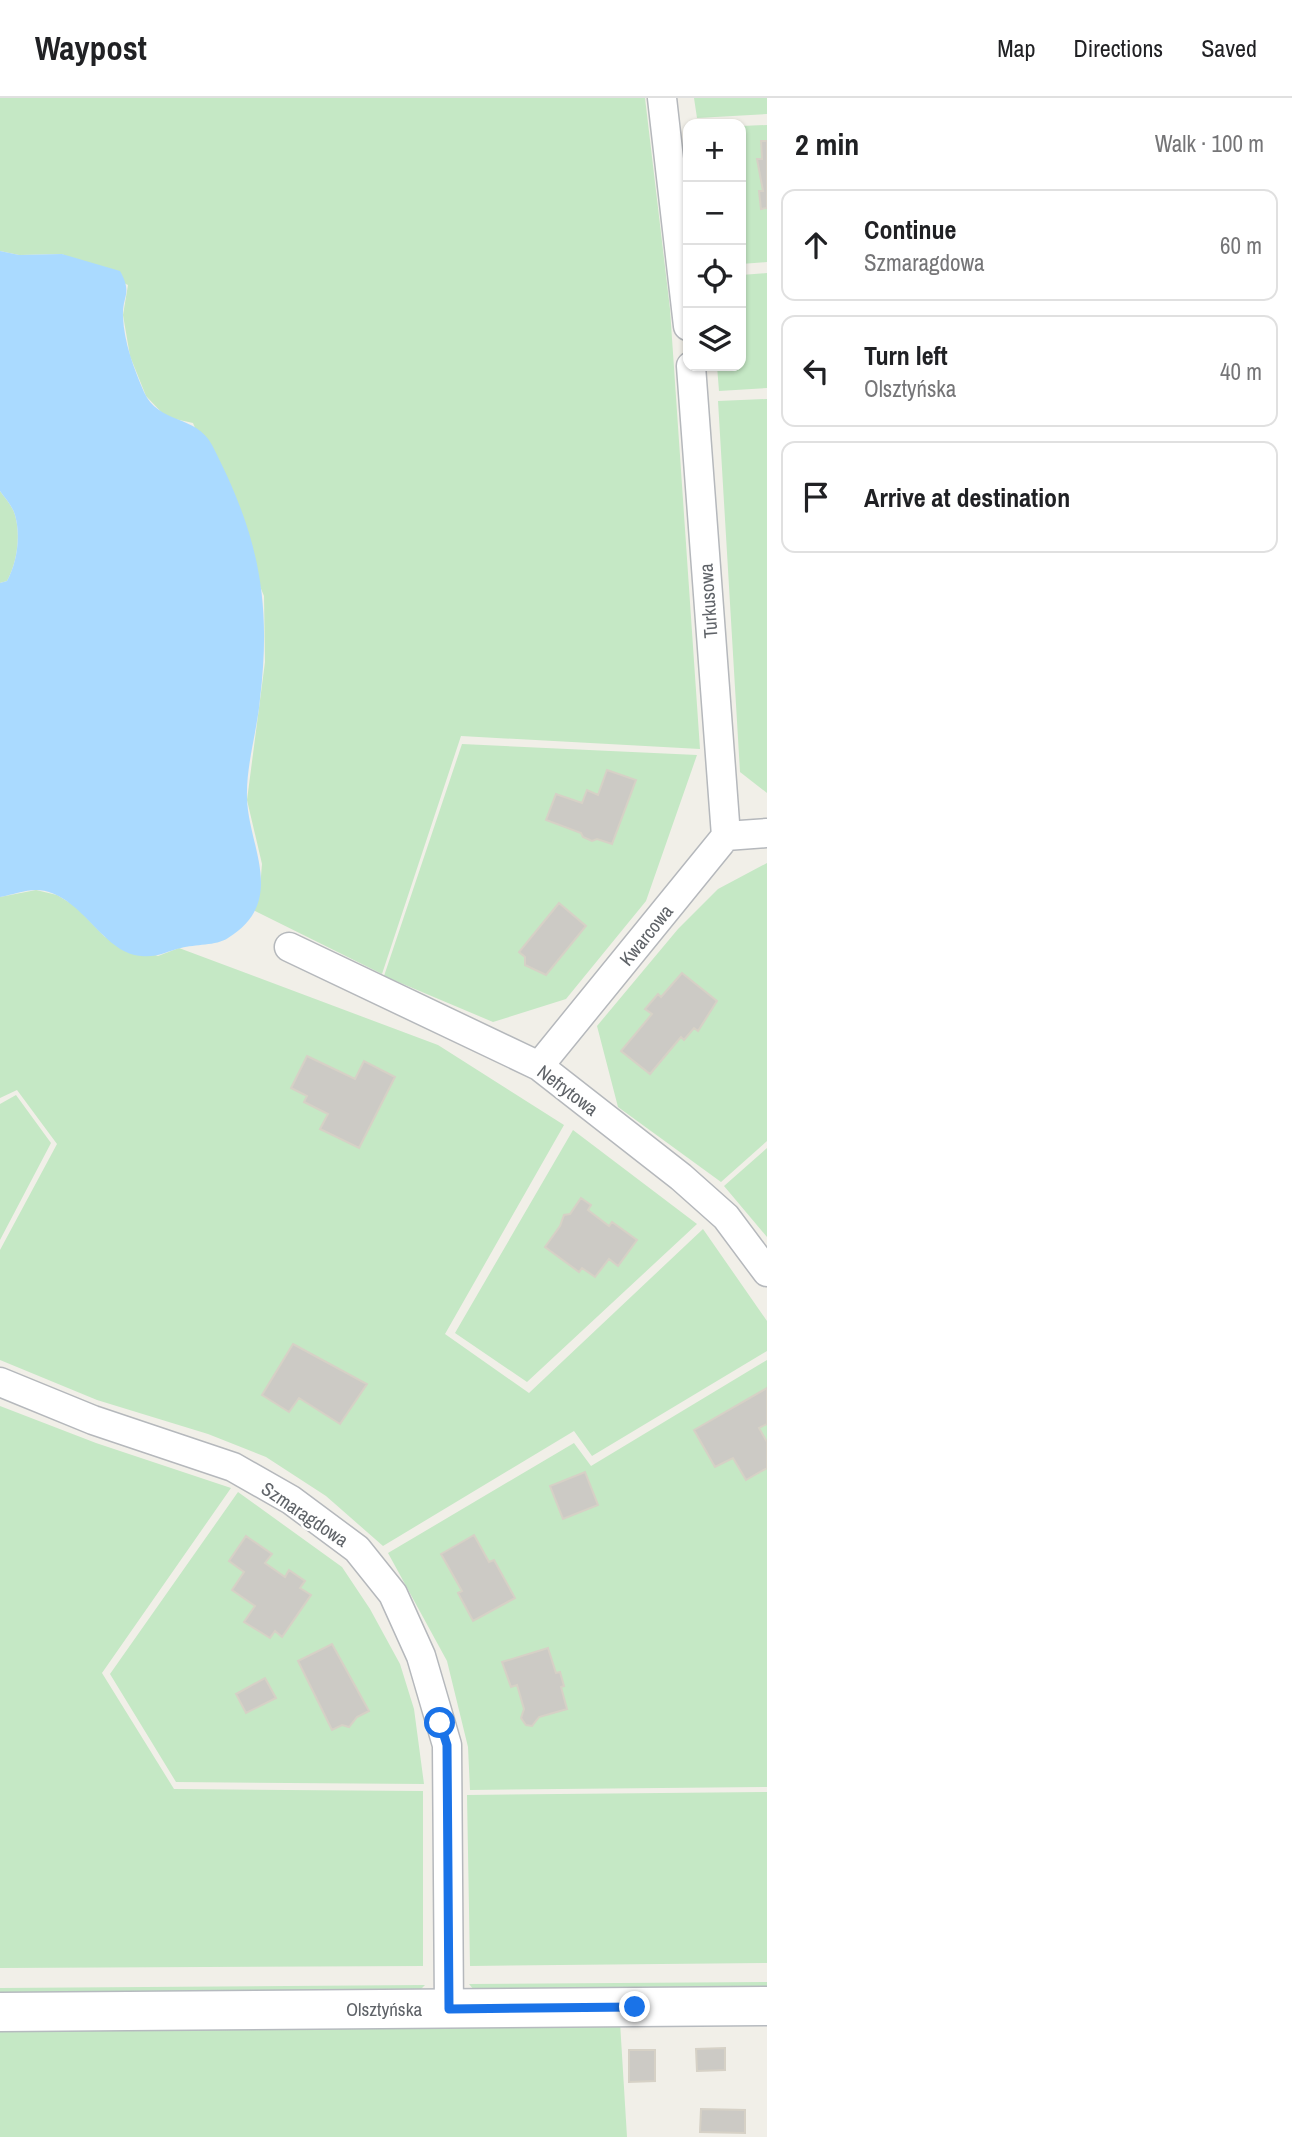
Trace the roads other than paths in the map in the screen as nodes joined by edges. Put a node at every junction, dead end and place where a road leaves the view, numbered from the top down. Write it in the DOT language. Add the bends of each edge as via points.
graph roads {
  1 [pos="662,98"];
  2 [pos="686,308"];
  3 [pos="691,371"];
  4 [pos="767,833"];
  5 [pos="726,836"];
  6 [pos="289,947"];
  7 [pos="539,1066"];
  8 [pos="767,1272"];
  9 [pos="0,1382"];
  10 [pos="767,2006"];
  11 [pos="449,2009"];
  12 [pos="0,2012"];
  1 -- 2 [label="street"];
  3 -- 5 [label="street, Turkusowa"];
  4 -- 5 [label="street"];
  5 -- 7 [label="street, Kwarcowa"];
  6 -- 7 [label="street, Nefrytowa"];
  7 -- 8 [label="street, Nefrytowa" via="726,1217"];
  9 -- 11 [label="street, Szmaragdowa" via="93,1420 233,1467 291,1500 357,1549 393,1594 421,1656 447,1745"];
  10 -- 11 [label="street, Olsztyńska"];
  11 -- 12 [label="street, Olsztyńska"];
}
